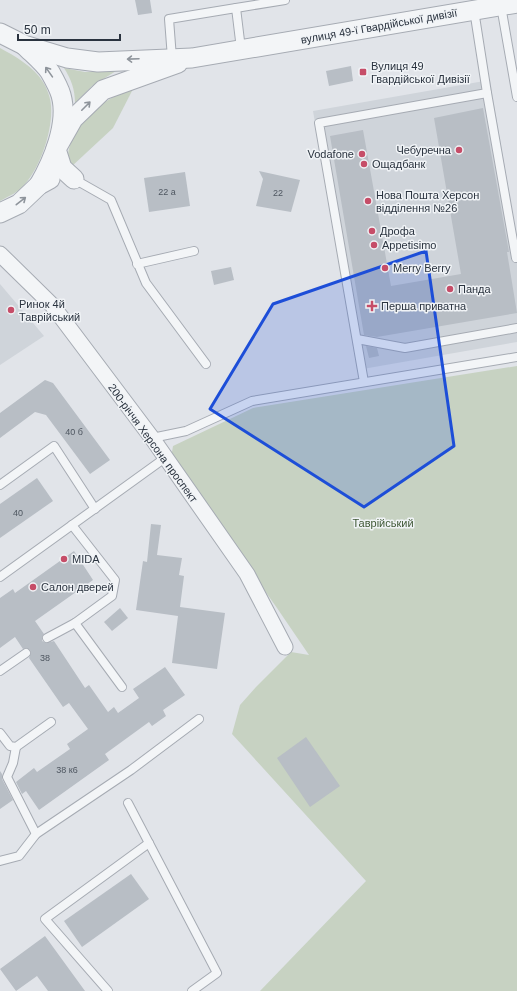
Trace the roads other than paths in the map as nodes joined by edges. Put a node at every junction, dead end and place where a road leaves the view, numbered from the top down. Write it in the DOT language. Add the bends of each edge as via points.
graph roads {
  1 [pos="285,0"];
  2 [pos="250,2"];
  3 [pos="509,4"];
  4 [pos="236,8"];
  5 [pos="474,10"];
  6 [pos="0,33"];
  7 [pos="24,44"];
  8 [pos="241,49"];
  9 [pos="172,58"];
  10 [pos="192,58"];
  11 [pos="487,93"];
  12 [pos="517,97"];
  13 [pos="56,149"];
  14 [pos="74,179"];
  15 [pos="39,185"];
  16 [pos="0,213"];
  17 [pos="194,251"];
  18 [pos="0,254"];
  19 [pos="516,258"];
  20 [pos="137,264"];
  21 [pos="517,328"];
  22 [pos="357,339"];
  23 [pos="517,357"];
  24 [pos="206,364"];
  25 [pos="364,382"];
  26 [pos="152,438"];
  27 [pos="166,458"];
  28 [pos="0,485"];
  29 [pos="95,509"];
  30 [pos="72,525"];
  31 [pos="0,577"];
  32 [pos="75,623"];
  33 [pos="47,638"];
  34 [pos="285,647"];
  35 [pos="26,653"];
  36 [pos="0,671"];
  37 [pos="122,687"];
  38 [pos="199,719"];
  39 [pos="51,722"];
  40 [pos="0,733"];
  41 [pos="16,746"];
  42 [pos="128,803"];
  43 [pos="36,834"];
  44 [pos="149,843"];
  45 [pos="0,861"];
  46 [pos="108,991"];
  47 [pos="192,991"];
  1 -- 2 [label="lane"];
  2 -- 4 [label="lane"];
  3 -- 5 [label="street, вулиця 49-ї Гвардійської дивізії"];
  3 -- 12 [label="lane"];
  4 -- 8 [label="lane"];
  4 -- 9 [label="lane" via="169,19"];
  5 -- 8 [label="street, вулиця 49-ї Гвардійської дивізії"];
  5 -- 11 [label="lane"];
  6 -- 7 [label="street"];
  9 -- 7 [label="street, one-way" via="98,62 67,58"];
  13 -- 7 [label="street, one-way" via="64,118 61,95 50,71"];
  8 -- 10 [label="street, вулиця 49-ї Гвардійської дивізії"];
  9 -- 10 [label="street"];
  13 -- 10 [label="street, one-way" via="73,119 102,90"];
  11 -- 19 [label="lane"];
  11 -- 22 [label="lane" via="319,123"];
  13 -- 14 [label="street" via="62,168"];
  13 -- 15 [label="street"];
  14 -- 15 [label="street" via="58,175"];
  14 -- 20 [label="lane" via="112,200"];
  16 -- 15 [label="street, one-way" via="19,204"];
  17 -- 20 [label="lane"];
  18 -- 26 [label="street, 200-річчя Херсона проспект" via="52,305"];
  20 -- 24 [label="lane" via="146,283"];
  21 -- 22 [label="lane" via="405,348"];
  22 -- 25 [label="lane"];
  23 -- 25 [label="lane"];
  25 -- 26 [label="lane" via="252,401 186,431"];
  26 -- 27 [label="street, 200-річчя Херсона проспект"];
  27 -- 29 [label="lane"];
  27 -- 34 [label="street, 200-річчя Херсона проспект" via="246,574"];
  28 -- 29 [label="lane" via="54,446"];
  29 -- 30 [label="lane"];
  30 -- 31 [label="lane"];
  30 -- 32 [label="lane" via="115,580 112,596"];
  32 -- 33 [label="lane"];
  32 -- 37 [label="lane"];
  35 -- 36 [label="lane"];
  38 -- 43 [label="lane" via="131,770"];
  39 -- 41 [label="lane"];
  40 -- 41 [label="lane" via="10,746"];
  41 -- 43 [label="lane" via="7,777"];
  42 -- 44 [label="lane"];
  43 -- 45 [label="lane" via="19,856"];
  44 -- 46 [label="lane" via="45,920"];
  44 -- 47 [label="lane" via="217,973"];
}
